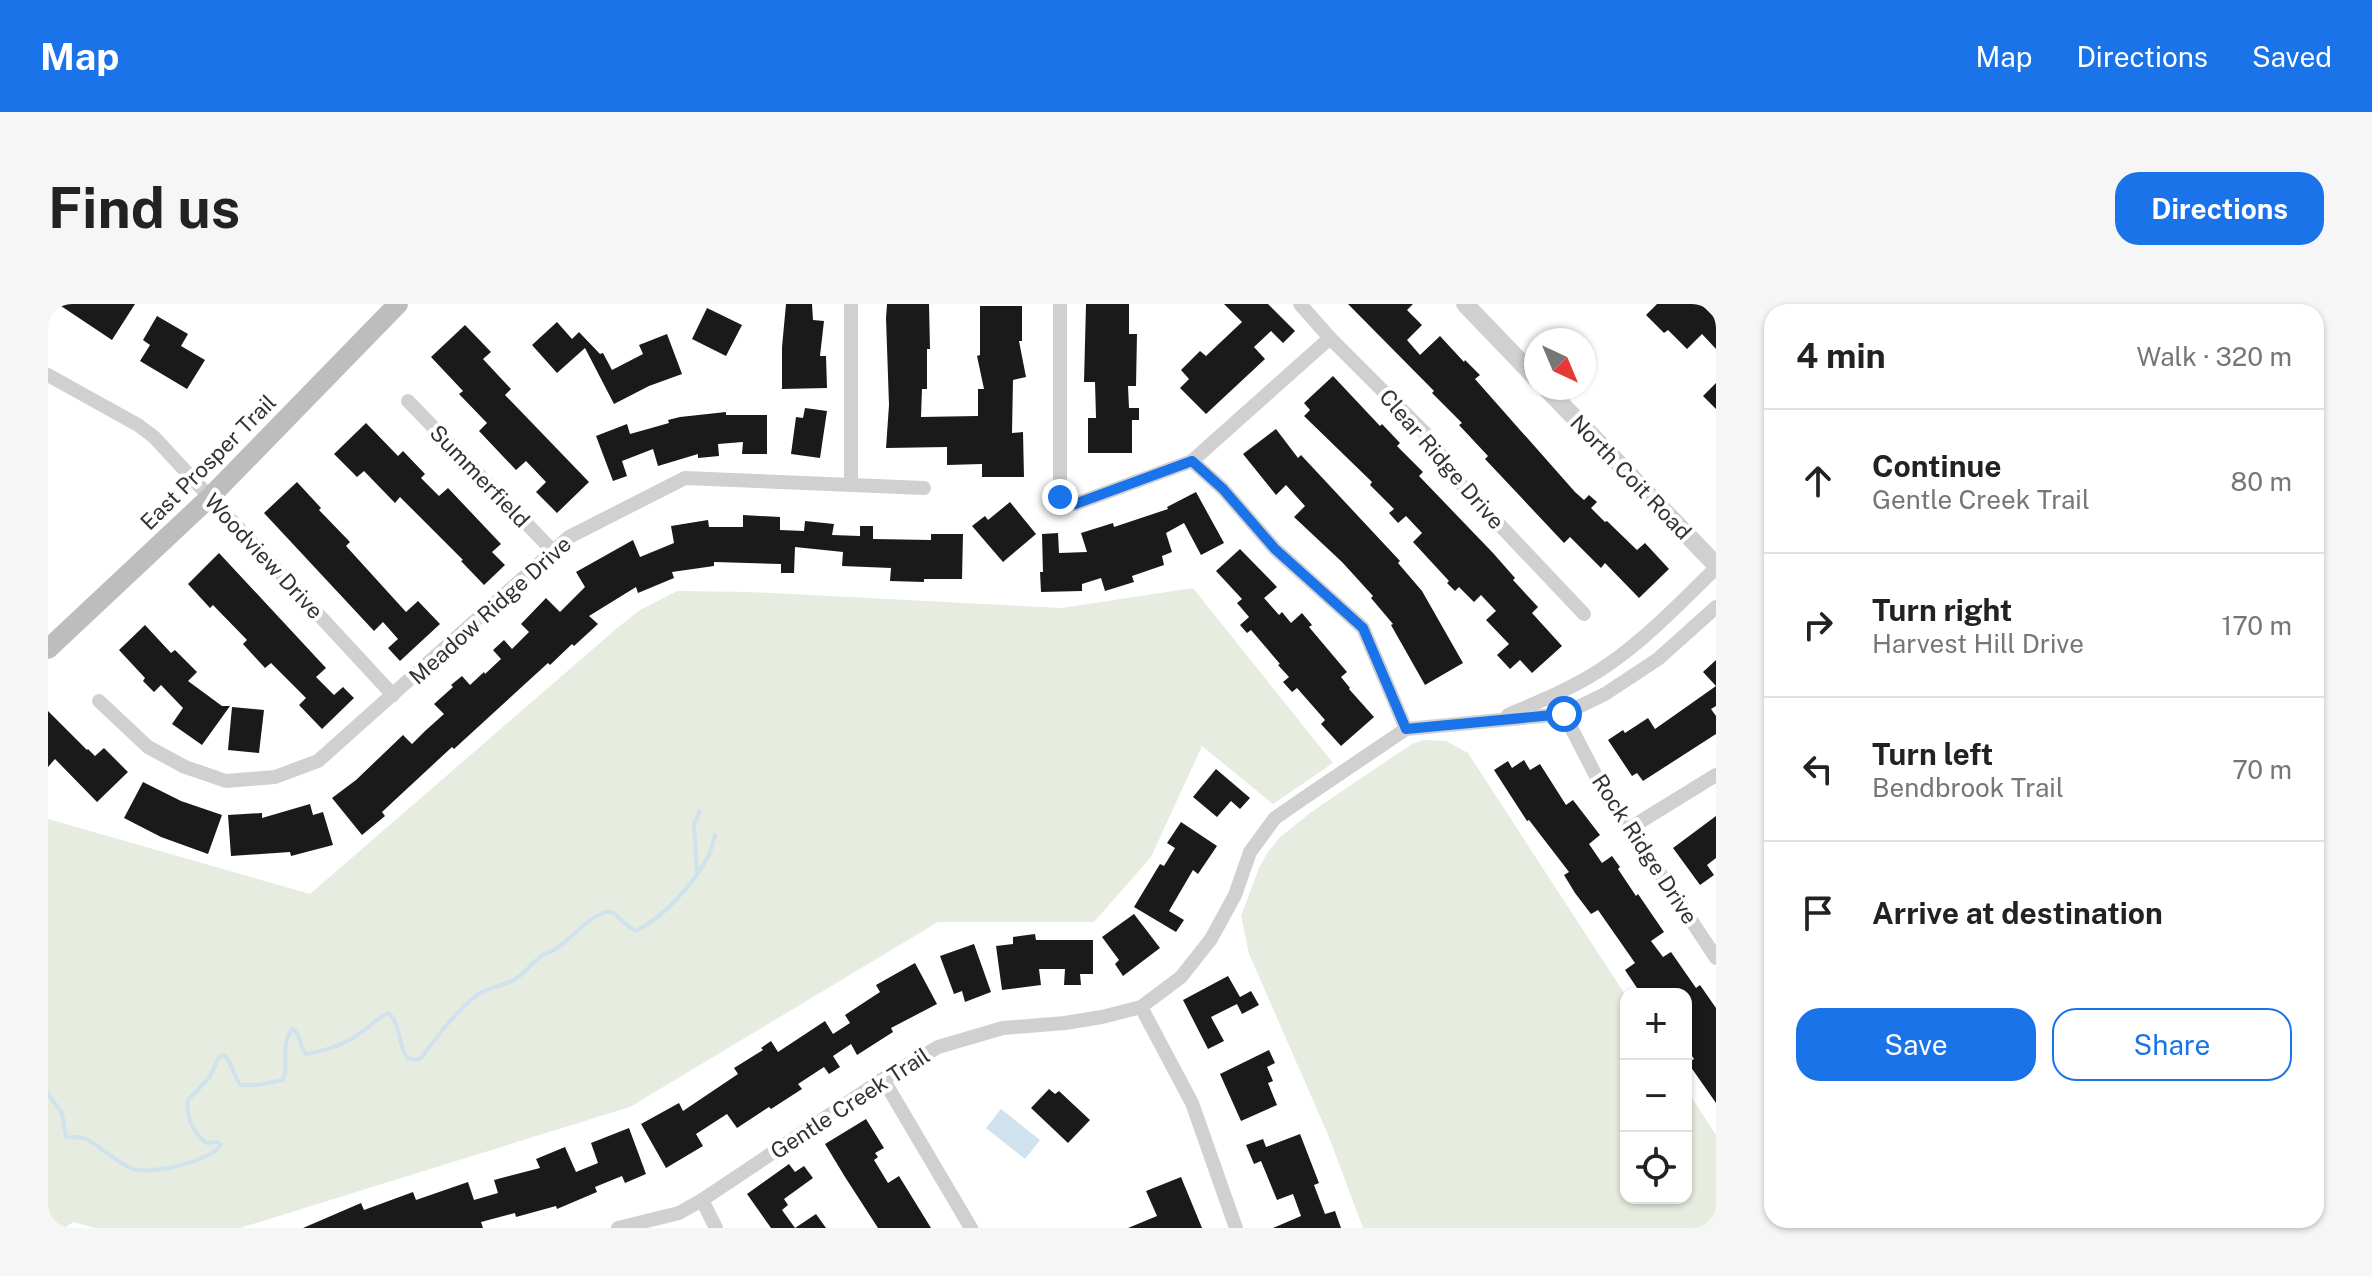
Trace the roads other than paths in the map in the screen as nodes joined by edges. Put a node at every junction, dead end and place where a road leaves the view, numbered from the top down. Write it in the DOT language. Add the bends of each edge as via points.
graph roads {
  1 [pos="398,304"];
  2 [pos="851,304"];
  3 [pos="1060,304"];
  4 [pos="1300,304"];
  5 [pos="1465,304"];
  6 [pos="1330,338"];
  7 [pos="1524,365"];
  8 [pos="48,375"];
  9 [pos="1557,400"];
  10 [pos="408,401"];
  11 [pos="1192,461"];
  12 [pos="851,485"];
  13 [pos="924,488"];
  14 [pos="210,497"];
  15 [pos="552,550"];
  16 [pos="1716,566"];
  17 [pos="1716,607"];
  18 [pos="1584,614"];
  19 [pos="48,649"];
  20 [pos="1559,693"];
  21 [pos="393,695"];
  22 [pos="99,701"];
  23 [pos="1564,714"];
  24 [pos="1493,721"];
  25 [pos="1406,729"];
  26 [pos="1716,775"];
  27 [pos="1630,828"];
  28 [pos="1716,958"];
  29 [pos="1141,1007"];
  30 [pos="883,1079"];
  31 [pos="702,1200"];
  32 [pos="618,1228"];
  33 [pos="716,1228"];
  34 [pos="971,1228"];
  35 [pos="1236,1228"];
  1 -- 14 [label="main road, East Prosper Trail"];
  2 -- 12 [label="street"];
  3 -- 11 [label="street" via="1060,497 1075,504"];
  4 -- 6 [label="street, Clear Ridge Drive"];
  5 -- 7 [label="street"];
  6 -- 11 [label="street"];
  6 -- 18 [label="street, Clear Ridge Drive" via="1427,435 1458,481"];
  8 -- 14 [label="street, Woodview Drive" via="138,425"];
  9 -- 16 [label="street, North Coit Road"];
  10 -- 15 [label="street, Summerfield"];
  11 -- 25 [label="street" via="1275,549 1363,628"];
  12 -- 13 [label="street, Meadow Ridge Drive"];
  12 -- 15 [label="street, Meadow Ridge Drive" via="685,478"];
  14 -- 19 [label="main road, East Prosper Trail"];
  14 -- 21 [label="street, Woodview Drive"];
  15 -- 21 [label="street, Meadow Ridge Drive"];
  16 -- 20 [label="street, Gentle Creek Trail" via="1631,648"];
  17 -- 23 [label="street, Gentle Creek Trail" via="1658,659"];
  20 -- 23 [label="street, Rock Ridge Drive"];
  20 -- 24 [label="street, Gentle Creek Trail"];
  21 -- 22 [label="street, Meadow Ridge Drive" via="318,761 275,777 226,781 148,747"];
  23 -- 24 [label="street, Gentle Creek Trail"];
  23 -- 27 [label="street, Rock Ridge Drive" via="1608,799"];
  24 -- 25 [label="street, Gentle Creek Trail"];
  25 -- 29 [label="street, Gentle Creek Trail" via="1275,818 1250,852 1211,939 1181,977"];
  26 -- 27 [label="street"];
  27 -- 28 [label="street, Rock Ridge Drive"];
  29 -- 30 [label="street, Gentle Creek Trail" via="1078,1021 1003,1028 938,1047"];
  29 -- 35 [label="street" via="1192,1103"];
  30 -- 31 [label="street, Gentle Creek Trail"];
  30 -- 34 [label="street"];
  31 -- 32 [label="street, Gentle Creek Trail" via="679,1213"];
  31 -- 33 [label="street"];
}
